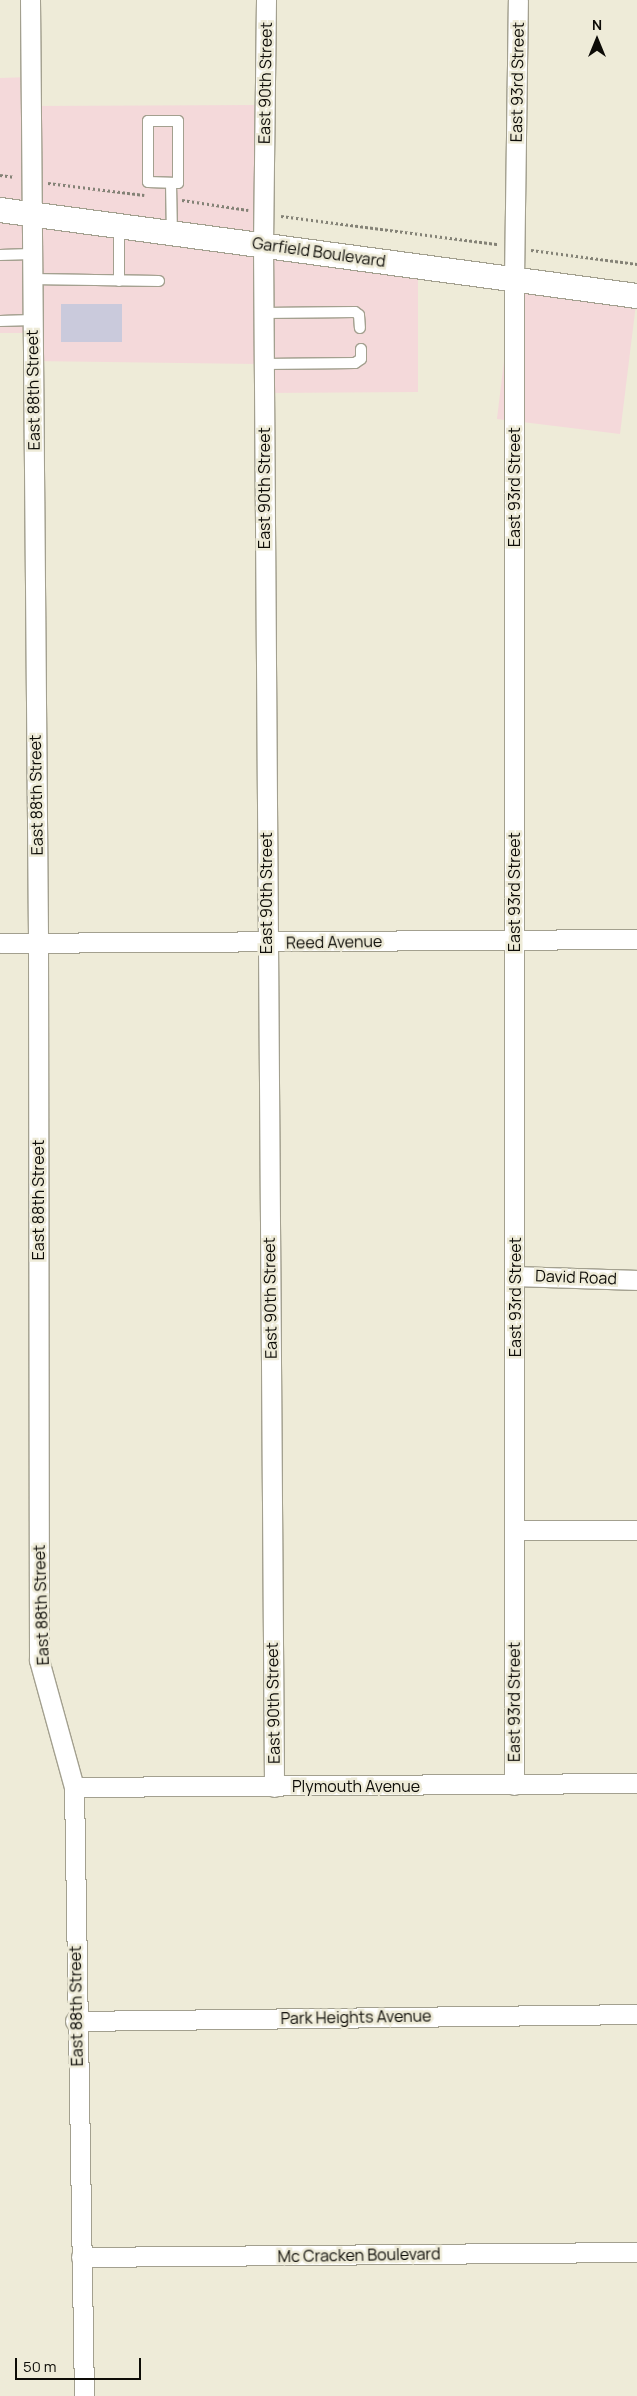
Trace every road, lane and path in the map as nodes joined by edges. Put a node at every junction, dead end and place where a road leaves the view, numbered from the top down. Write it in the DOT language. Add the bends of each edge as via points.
graph roads {
  1 [pos="30,0"];
  2 [pos="266,0"];
  3 [pos="518,0"];
  4 [pos="0,175"];
  5 [pos="7,176"];
  6 [pos="171,182"];
  7 [pos="0,210"];
  8 [pos="31,215"];
  9 [pos="279,216"];
  10 [pos="118,226"];
  11 [pos="172,232"];
  12 [pos="489,242"];
  13 [pos="263,244"];
  14 [pos="528,249"];
  15 [pos="31,254"];
  16 [pos="0,255"];
  17 [pos="637,264"];
  18 [pos="31,280"];
  19 [pos="514,280"];
  20 [pos="118,281"];
  21 [pos="159,281"];
  22 [pos="637,296"];
  23 [pos="263,313"];
  24 [pos="32,320"];
  25 [pos="0,321"];
  26 [pos="360,328"];
  27 [pos="361,349"];
  28 [pos="264,364"];
  29 [pos="514,939"];
  30 [pos="637,939"];
  31 [pos="267,942"];
  32 [pos="0,943"];
  33 [pos="38,943"];
  34 [pos="516,1276"];
  35 [pos="637,1280"];
  36 [pos="515,1530"];
  37 [pos="637,1530"];
  38 [pos="637,1783"];
  39 [pos="514,1785"];
  40 [pos="74,1787"];
  41 [pos="274,1787"];
  42 [pos="637,2014"];
  43 [pos="75,2021"];
  44 [pos="637,2252"];
  45 [pos="81,2258"];
  46 [pos="84,2396"];
  1 -- 8 [label="street, East 88th Street"];
  2 -- 13 [label="street, East 90th Street"];
  3 -- 19 [label="street, East 93rd Street"];
  4 -- 5 [label="path"];
  6 -- 6 [label="lane" via="178,182 178,121 148,121 148,182"];
  6 -- 11 [label="lane"];
  7 -- 8 [label="street, Garfield Boulevard"];
  8 -- 10 [label="street, Garfield Boulevard"];
  8 -- 15 [label="street, East 88th Street"];
  9 -- 12 [label="path"];
  10 -- 11 [label="street, Garfield Boulevard"];
  10 -- 20 [label="lane"];
  11 -- 13 [label="street, Garfield Boulevard"];
  13 -- 19 [label="street, Garfield Boulevard"];
  13 -- 23 [label="street, East 90th Street"];
  14 -- 17 [label="path"];
  15 -- 16 [label="lane"];
  15 -- 18 [label="street, East 88th Street"];
  18 -- 20 [label="lane"];
  18 -- 24 [label="street, East 88th Street"];
  19 -- 22 [label="street, Garfield Boulevard"];
  19 -- 29 [label="street, East 93rd Street"];
  20 -- 21 [label="lane"];
  23 -- 26 [label="lane" via="355,312 359,315"];
  23 -- 28 [label="street, East 90th Street"];
  24 -- 25 [label="lane"];
  24 -- 33 [label="street, East 88th Street"];
  27 -- 28 [label="lane" via="361,359 355,364"];
  28 -- 31 [label="street, East 90th Street"];
  29 -- 30 [label="street, Reed Avenue"];
  29 -- 31 [label="street, Reed Avenue"];
  29 -- 34 [label="street, East 93rd Street"];
  31 -- 33 [label="street, Reed Avenue"];
  31 -- 41 [label="street, East 90th Street"];
  32 -- 33 [label="street, Reed Avenue"];
  33 -- 40 [label="street, East 88th Street" via="40,1660"];
  34 -- 35 [label="street, David Road"];
  34 -- 36 [label="street, East 93rd Street"];
  36 -- 37 [label="street"];
  36 -- 39 [label="street, East 93rd Street"];
  38 -- 39 [label="street, Plymouth Avenue"];
  39 -- 41 [label="street, Plymouth Avenue"];
  40 -- 41 [label="street, Plymouth Avenue"];
  40 -- 43 [label="street, East 88th Street"];
  42 -- 43 [label="street, Park Heights Avenue"];
  43 -- 45 [label="street, East 88th Street"];
  44 -- 45 [label="street, Mc Cracken Boulevard"];
  45 -- 46 [label="street, East 88th Street"];
}
